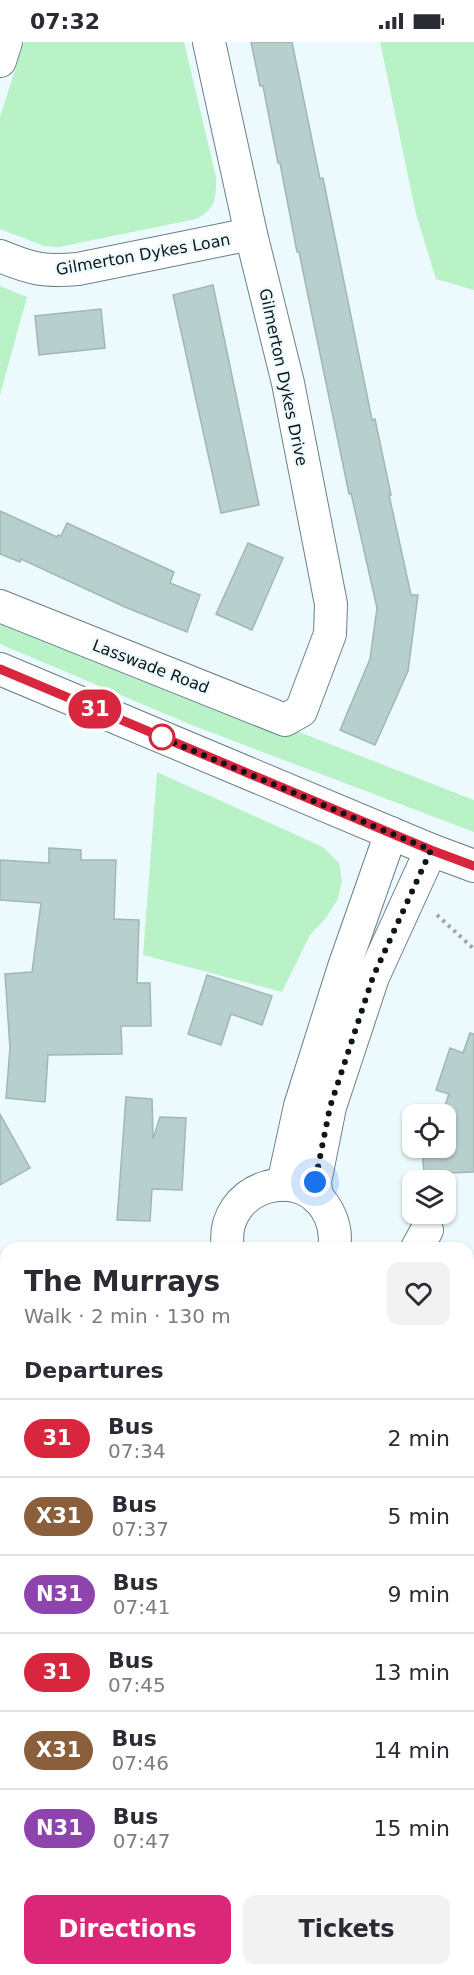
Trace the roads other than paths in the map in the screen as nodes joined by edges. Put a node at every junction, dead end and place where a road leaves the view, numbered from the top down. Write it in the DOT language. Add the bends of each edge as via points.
graph roads {
  1 [pos="6,42"];
  2 [pos="209,42"];
  3 [pos="0,61"];
  4 [pos="251,234"];
  5 [pos="0,256"];
  6 [pos="0,606"];
  7 [pos="0,669"];
  8 [pos="302,711"];
  9 [pos="391,833"];
  10 [pos="431,850"];
  11 [pos="474,866"];
  12 [pos="283,1184"];
  13 [pos="317,1198"];
  14 [pos="223,1242"];
  15 [pos="340,1242"];
  1 -- 3 [label="street"];
  2 -- 4 [label="street, Gilmerton Dykes Drive"];
  4 -- 5 [label="street, Gilmerton Dykes Loan" via="69,270 26,267"];
  4 -- 8 [label="street, Gilmerton Dykes Drive" via="288,383 331,604 330,634"];
  6 -- 8 [label="street, Lasswade Road" via="285,720"];
  7 -- 9 [label="street"];
  9 -- 10 [label="street"];
  9 -- 12 [label="street" via="300,1106"];
  10 -- 11 [label="street"];
  10 -- 13 [label="street" via="373,977 330,1107 317,1166"];
  12 -- 13 [label="street" via="301,1188"];
  12 -- 14 [label="street" via="264,1187 248,1196 235,1209"];
  13 -- 15 [label="street" via="331,1217"];
}
